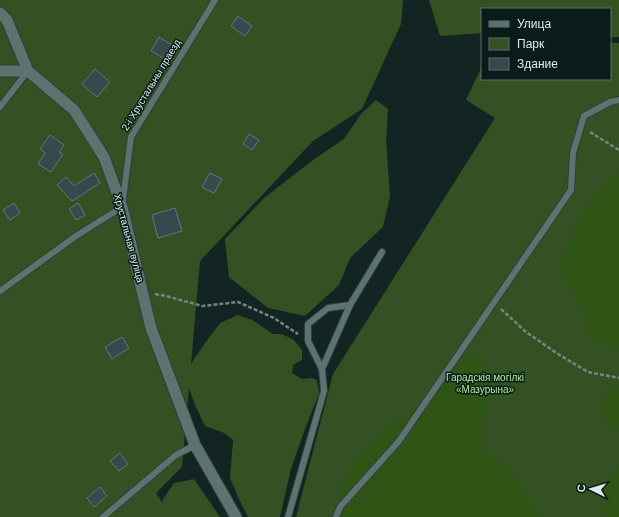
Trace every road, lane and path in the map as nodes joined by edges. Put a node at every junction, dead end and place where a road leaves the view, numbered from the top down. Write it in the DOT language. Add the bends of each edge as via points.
graph roads {
  1 [pos="215,0"];
  2 [pos="0,13"];
  3 [pos="0,71"];
  4 [pos="28,71"];
  5 [pos="619,100"];
  6 [pos="0,107"];
  7 [pos="581,126"];
  8 [pos="619,150"];
  9 [pos="122,207"];
  10 [pos="382,252"];
  11 [pos="0,291"];
  12 [pos="143,292"];
  13 [pos="494,304"];
  14 [pos="350,305"];
  15 [pos="308,341"];
  16 [pos="322,369"];
  17 [pos="619,378"];
  18 [pos="195,445"];
  19 [pos="103,517"];
  20 [pos="236,517"];
  21 [pos="288,517"];
  22 [pos="336,517"];
  1 -- 9 [label="lane, 2-і Хрустальны праезд" via="131,137"];
  2 -- 4 [label="street, Хрустальная вуліца" via="7,20"];
  3 -- 4 [label="street"];
  4 -- 6 [label="lane"];
  4 -- 9 [label="street, Хрустальная вуліца" via="74,110 104,157"];
  5 -- 7 [label="lane" via="584,116"];
  7 -- 8 [label="path"];
  7 -- 13 [label="lane" via="573,153 571,190"];
  9 -- 11 [label="lane" via="76,236"];
  9 -- 12 [label="street, Хрустальная вуліца"];
  10 -- 14 [label="lane"];
  12 -- 15 [label="path" via="202,306 238,302 274,318"];
  12 -- 18 [label="street, Хрустальная вуліца" via="150,328"];
  13 -- 17 [label="path" via="526,332 588,372"];
  13 -- 22 [label="lane" via="399,441 340,507"];
  14 -- 15 [label="lane" via="328,308 308,324"];
  14 -- 16 [label="lane"];
  15 -- 16 [label="lane"];
  16 -- 21 [label="lane" via="324,391"];
  18 -- 19 [label="lane" via="176,455"];
  18 -- 20 [label="street, Хрустальная вуліца"];
}
